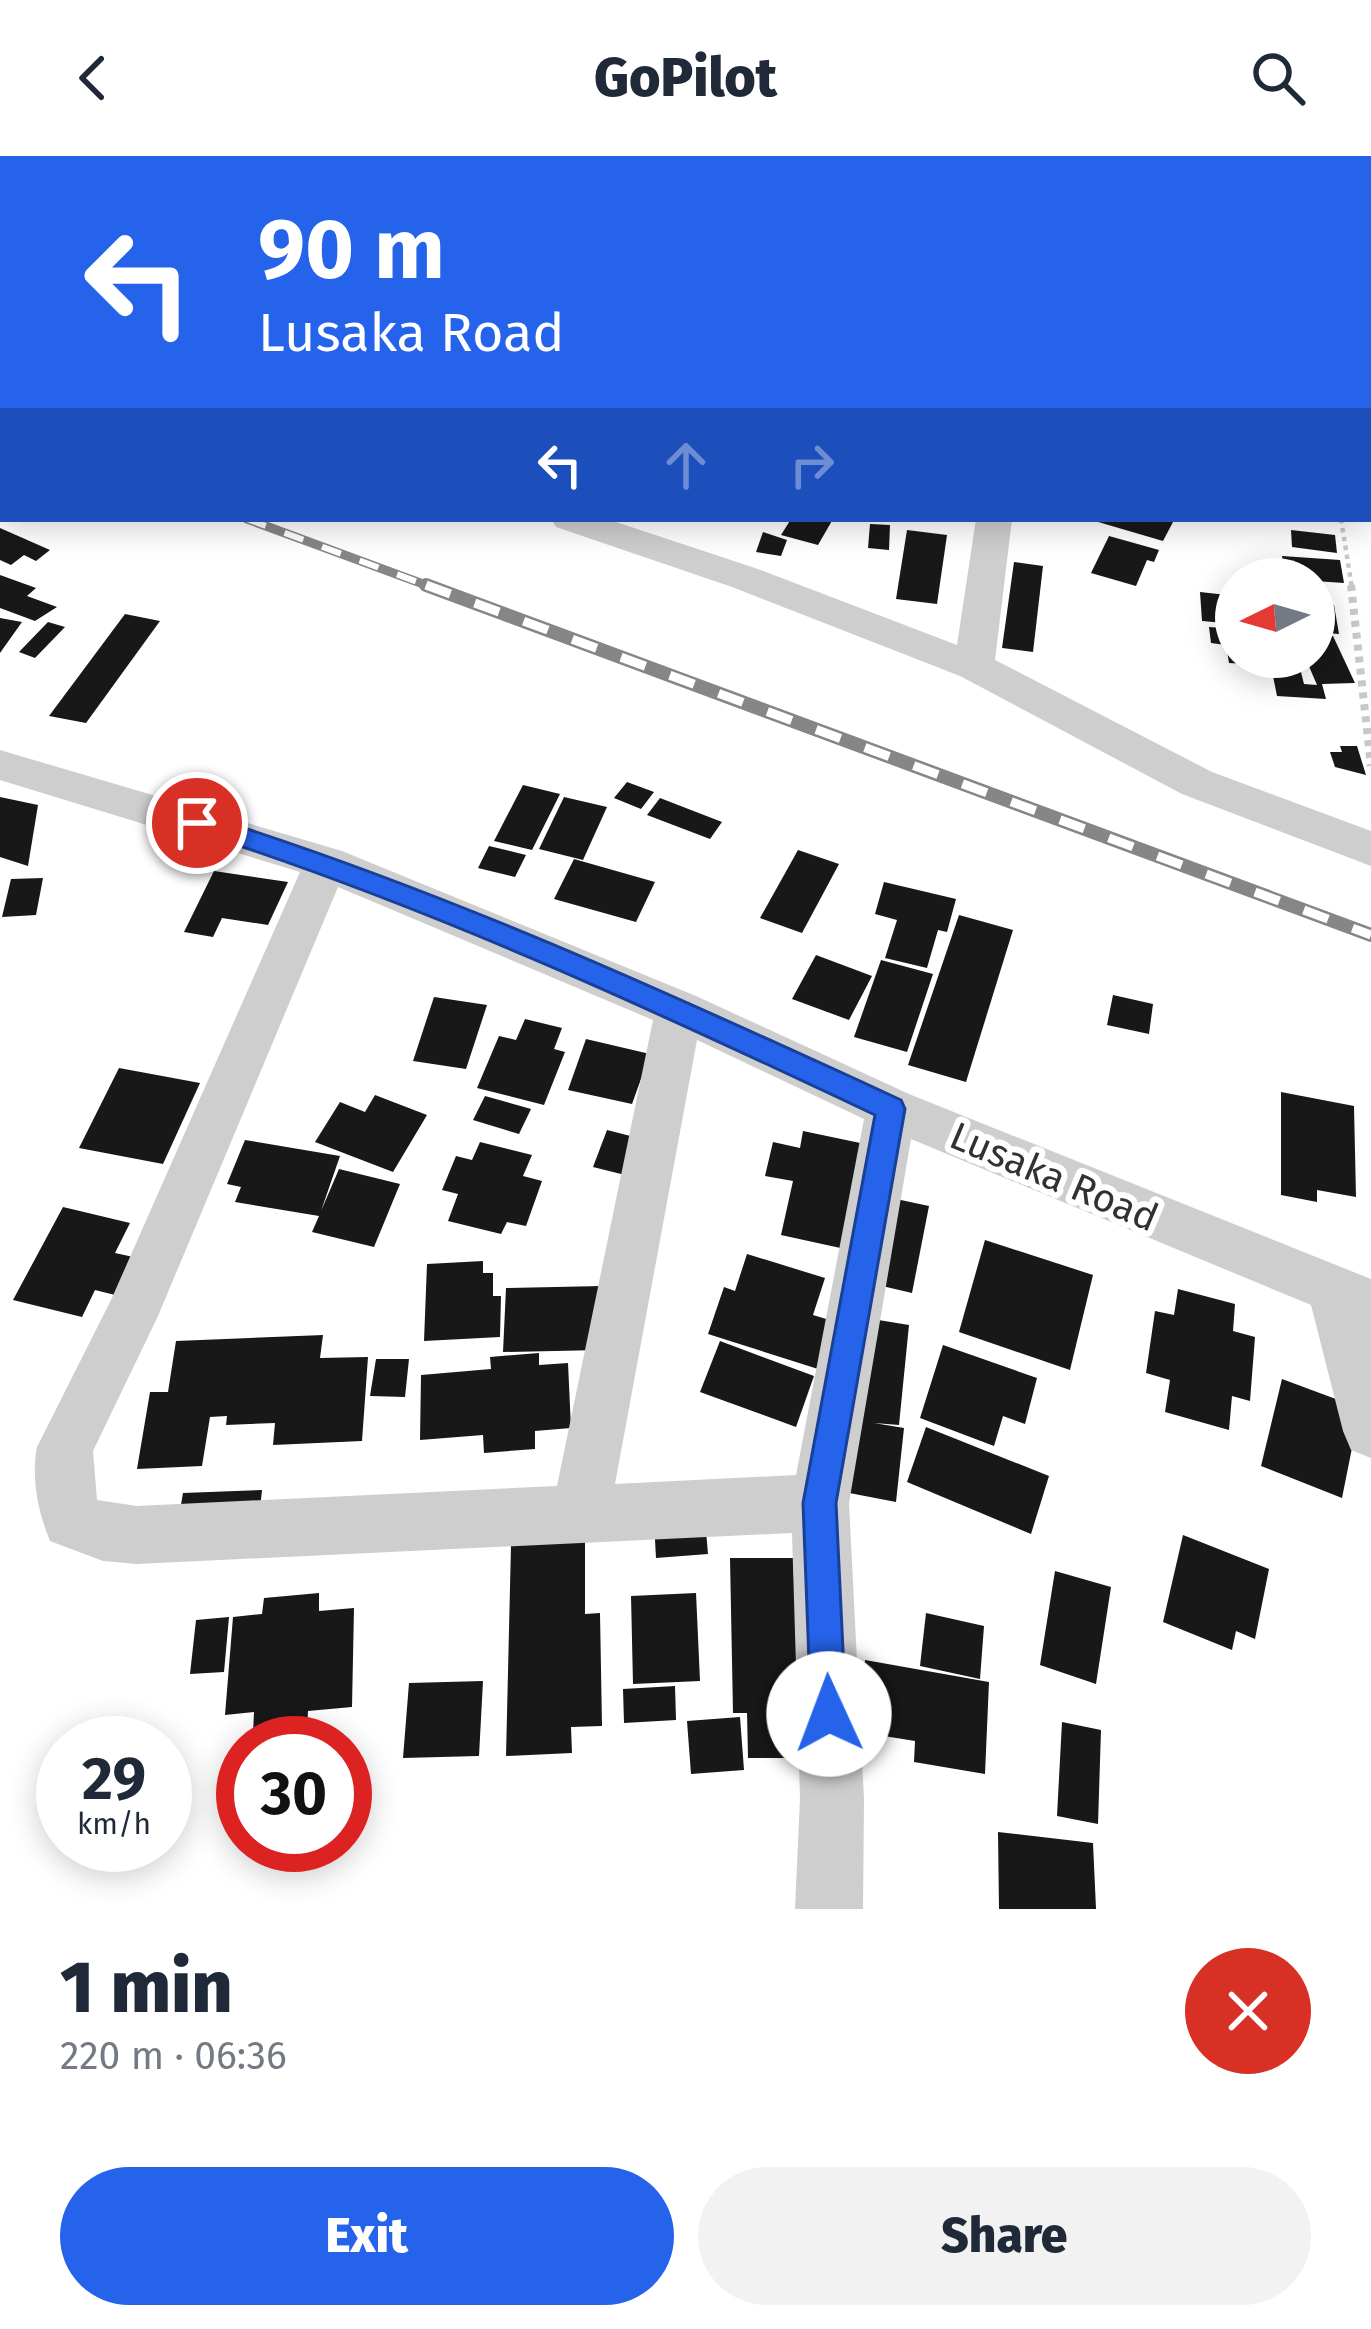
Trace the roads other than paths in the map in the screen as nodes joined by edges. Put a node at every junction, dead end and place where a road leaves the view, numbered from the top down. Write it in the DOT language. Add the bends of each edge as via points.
graph roads {
  1 [pos="578,522"];
  2 [pos="994,522"];
  3 [pos="974,666"];
  4 [pos="0,765"];
  5 [pos="1371,849"];
  6 [pos="326,863"];
  7 [pos="679,1010"];
  8 [pos="891,1109"];
  9 [pos="1352,1296"];
  10 [pos="1371,1432"];
  11 [pos="820,1503"];
  12 [pos="580,1515"];
  13 [pos="829,1909"];
  1 -- 3 [label="street"];
  2 -- 3 [label="street"];
  3 -- 5 [label="street" via="1196,783"];
  4 -- 6 [label="street, Lusaka Road"];
  6 -- 7 [label="street, Lusaka Road"];
  6 -- 12 [label="street" via="130,1316 64,1447 71,1520 137,1534"];
  7 -- 8 [label="street, Lusaka Road"];
  7 -- 12 [label="street"];
  8 -- 9 [label="street, Lusaka Road"];
  8 -- 11 [label="street"];
  9 -- 10 [label="street"];
  11 -- 12 [label="street"];
  11 -- 13 [label="street"];
}
